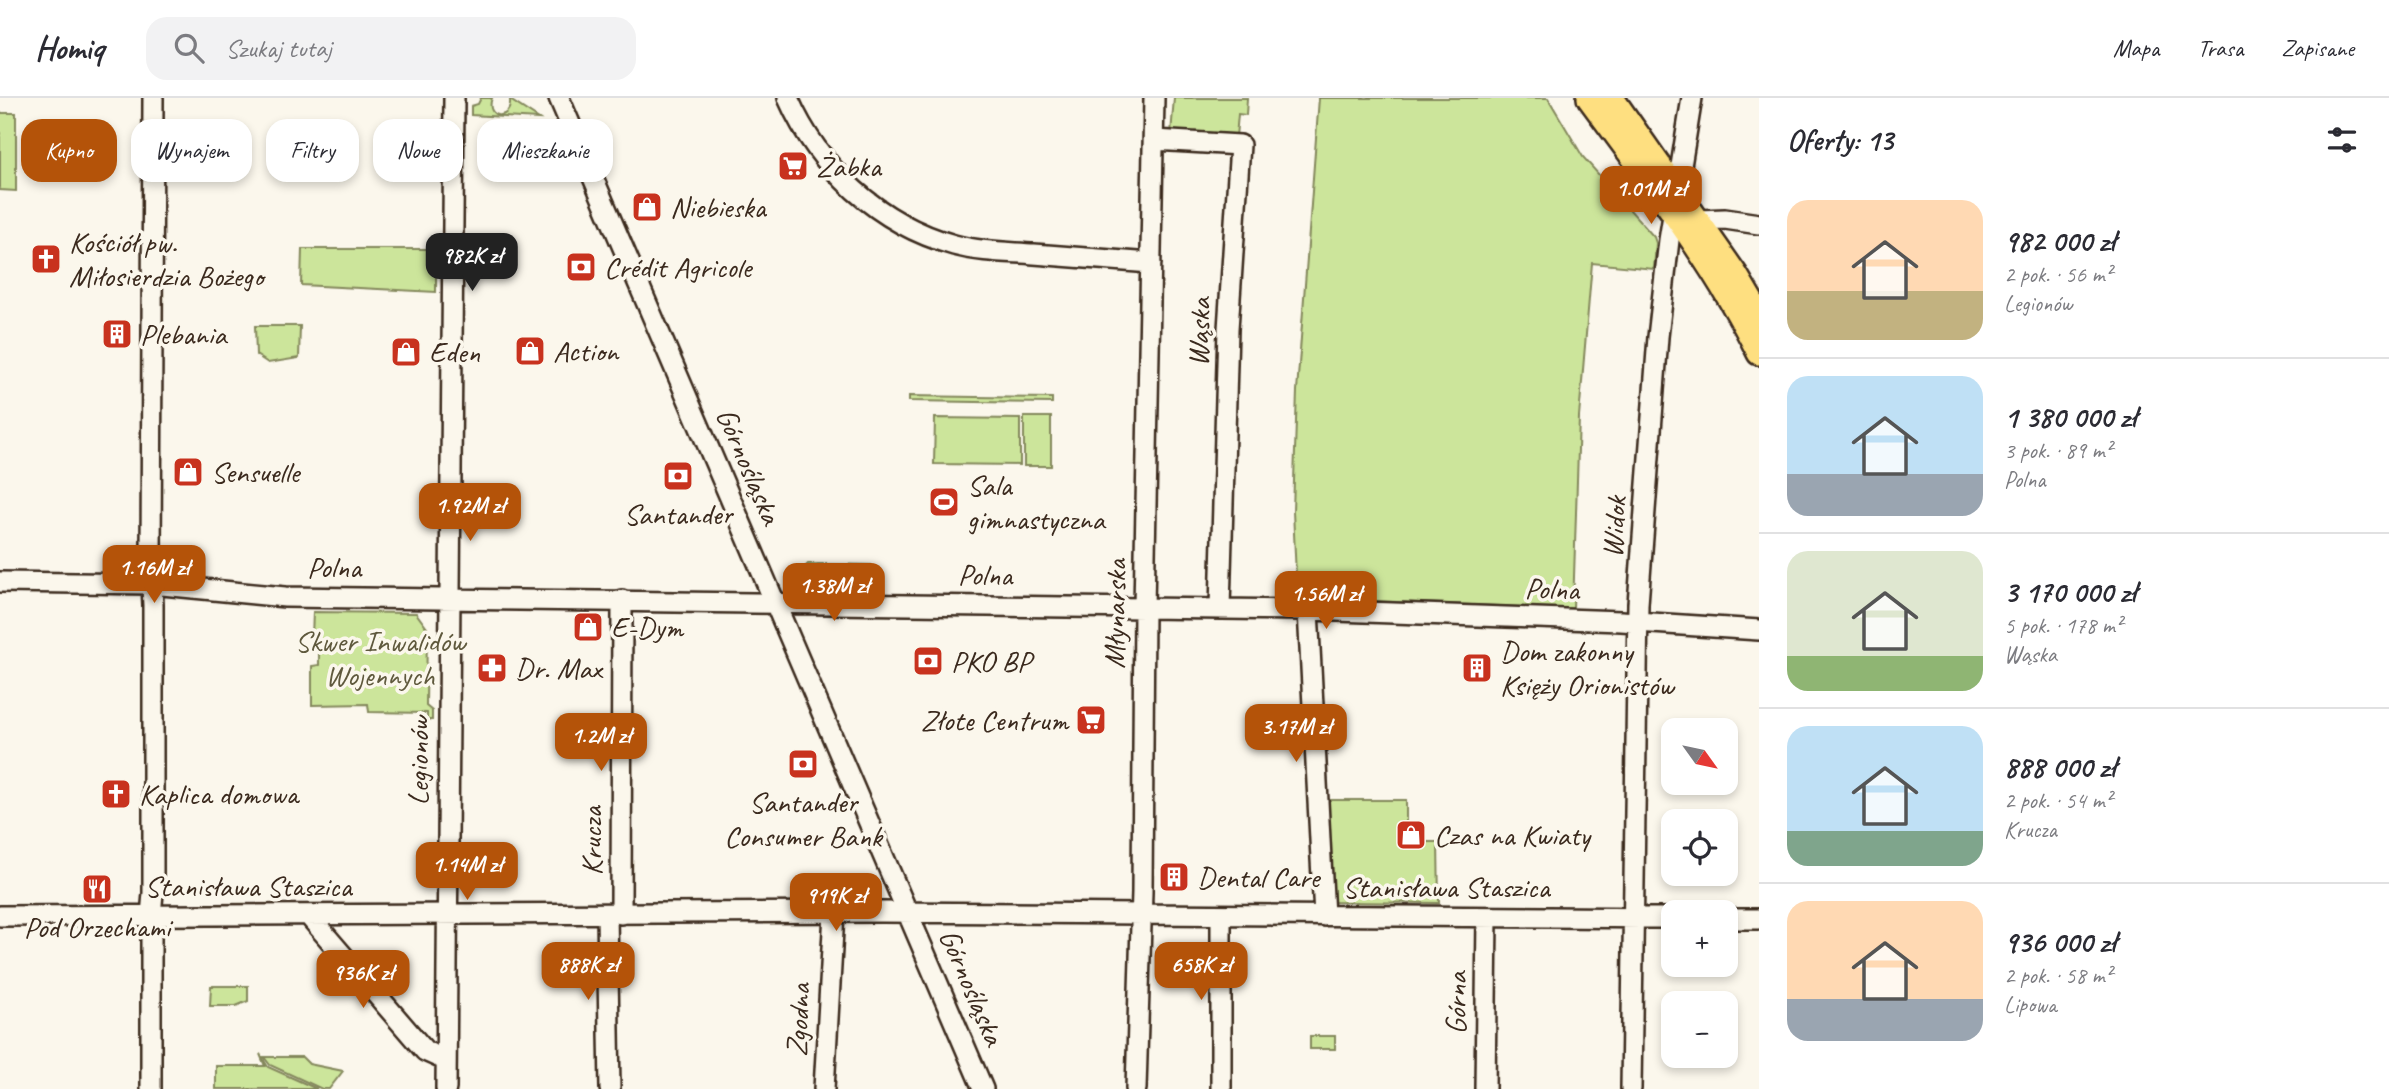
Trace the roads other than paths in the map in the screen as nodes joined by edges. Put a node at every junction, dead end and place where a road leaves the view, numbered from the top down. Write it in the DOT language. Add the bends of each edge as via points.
graph roads {
  1 [pos="153,98"];
  2 [pos="454,98"];
  3 [pos="559,98"];
  4 [pos="788,98"];
  5 [pos="1154,98"];
  6 [pos="1589,98"];
  7 [pos="1612,98"];
  8 [pos="1692,98"];
  9 [pos="1153,141"];
  10 [pos="1677,190"];
  11 [pos="1674,215"];
  12 [pos="1698,220"];
  13 [pos="1759,224"];
  14 [pos="1700,253"];
  15 [pos="1151,263"];
  16 [pos="1667,266"];
  17 [pos="1759,314"];
  18 [pos="1759,353"];
  19 [pos="0,582"];
  20 [pos="152,584"];
  21 [pos="450,598"];
  22 [pos="622,600"];
  23 [pos="775,601"];
  24 [pos="1144,607"];
  25 [pos="1220,608"];
  26 [pos="1308,610"];
  27 [pos="1637,623"];
  28 [pos="1759,630"];
  29 [pos="834,912"];
  30 [pos="908,913"];
  31 [pos="614,914"];
  32 [pos="447,915"];
  33 [pos="1142,915"];
  34 [pos="1221,915"];
  35 [pos="0,916"];
  36 [pos="151,916"];
  37 [pos="309,916"];
  38 [pos="1324,916"];
  39 [pos="1487,917"];
  40 [pos="1633,918"];
  41 [pos="1661,918"];
  42 [pos="1738,919"];
  43 [pos="1759,919"];
  44 [pos="446,1060"];
  45 [pos="150,1089"];
  46 [pos="446,1089"];
  47 [pos="610,1089"];
  48 [pos="824,1089"];
  49 [pos="983,1089"];
  50 [pos="1136,1089"];
  51 [pos="1221,1089"];
  52 [pos="1485,1089"];
  53 [pos="1631,1089"];
  1 -- 20 [label="street"];
  2 -- 21 [label="street, Legionów"];
  3 -- 23 [label="street, Górnośląska"];
  4 -- 15 [label="street" via="810,140 843,180 912,229 976,249"];
  5 -- 9 [label="street, Młynarska"];
  6 -- 11 [label="main road"];
  7 -- 10 [label="main road"];
  8 -- 10 [label="street, Widok"];
  9 -- 15 [label="street, Młynarska"];
  9 -- 25 [label="street, Wąska" via="1240,145 1228,329"];
  10 -- 11 [label="street, Widok"];
  10 -- 12 [label="main road"];
  11 -- 14 [label="main road"];
  11 -- 16 [label="street, Widok"];
  12 -- 13 [label="street"];
  12 -- 17 [label="main road"];
  14 -- 16 [label="street" via="1681,254"];
  14 -- 18 [label="main road"];
  15 -- 24 [label="street, Młynarska"];
  16 -- 27 [label="street, Widok"];
  19 -- 20 [label="street, Polna"];
  20 -- 21 [label="street, Polna" via="285,597"];
  20 -- 36 [label="street"];
  21 -- 22 [label="street, Polna"];
  21 -- 32 [label="street, Legionów"];
  22 -- 23 [label="street, Polna"];
  22 -- 31 [label="street, Krucza"];
  23 -- 24 [label="street, Polna"];
  23 -- 30 [label="street, Górnośląska"];
  24 -- 25 [label="street, Polna"];
  24 -- 33 [label="street, Młynarska"];
  25 -- 26 [label="street, Polna"];
  26 -- 27 [label="street, Polna"];
  26 -- 38 [label="street"];
  27 -- 28 [label="street, Polna"];
  27 -- 40 [label="street, Widok"];
  29 -- 30 [label="street, Stanisława Staszica"];
  29 -- 31 [label="street, Stanisława Staszica"];
  29 -- 48 [label="street, Zgodna"];
  30 -- 33 [label="street, Stanisława Staszica"];
  30 -- 49 [label="street, Górnośląska"];
  31 -- 32 [label="street, Stanisława Staszica"];
  31 -- 47 [label="street, Krucza"];
  32 -- 37 [label="street, Stanisława Staszica"];
  32 -- 44 [label="street, Legionów"];
  33 -- 34 [label="street, Stanisława Staszica"];
  33 -- 50 [label="street, Młynarska"];
  34 -- 38 [label="street, Stanisława Staszica"];
  34 -- 51 [label="street"];
  35 -- 36 [label="street, Stanisława Staszica"];
  36 -- 37 [label="street, Stanisława Staszica"];
  36 -- 45 [label="street"];
  37 -- 44 [label="street" via="425,1051"];
  38 -- 39 [label="street, Stanisława Staszica"];
  39 -- 40 [label="street, Stanisława Staszica"];
  39 -- 52 [label="street, Górna"];
  40 -- 41 [label="street, Stanisława Staszica"];
  40 -- 53 [label="street, Widok"];
  42 -- 43 [label="street"];
  44 -- 46 [label="street, Legionów"];
}
